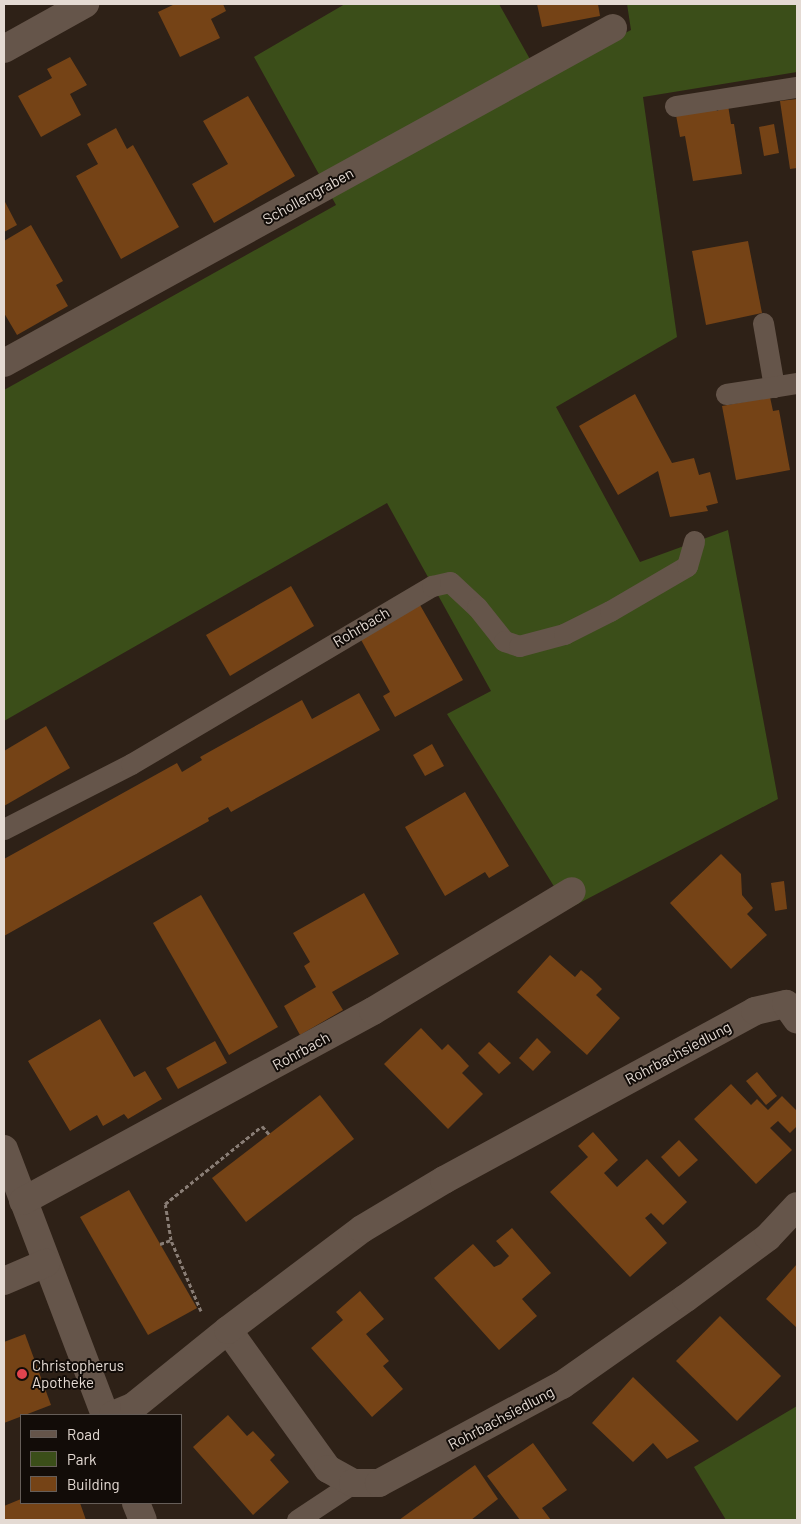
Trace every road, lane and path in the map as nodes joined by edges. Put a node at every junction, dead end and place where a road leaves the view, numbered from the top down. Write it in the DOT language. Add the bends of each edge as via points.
graph roads {
  1 [pos="85,4"];
  2 [pos="613,28"];
  3 [pos="4,49"];
  4 [pos="797,87"];
  5 [pos="675,106"];
  6 [pos="763,323"];
  7 [pos="4,363"];
  8 [pos="797,383"];
  9 [pos="774,387"];
  10 [pos="726,394"];
  11 [pos="694,541"];
  12 [pos="4,829"];
  13 [pos="572,891"];
  14 [pos="797,1020"];
  15 [pos="269,1134"];
  16 [pos="4,1149"];
  17 [pos="23,1201"];
  18 [pos="797,1206"];
  19 [pos="171,1240"];
  20 [pos="160,1244"];
  21 [pos="46,1263"];
  22 [pos="4,1281"];
  23 [pos="221,1335"];
  24 [pos="105,1414"];
  25 [pos="115,1414"];
  26 [pos="353,1483"];
  27 [pos="136,1504"];
  28 [pos="144,1520"];
  29 [pos="297,1520"];
  1 -- 3 [label="street"];
  2 -- 7 [label="street, Schollengraben"];
  4 -- 5 [label="lane"];
  6 -- 9 [label="lane"];
  8 -- 9 [label="lane"];
  9 -- 10 [label="lane"];
  11 -- 12 [label="lane, Rohrbach" via="687,566 679,571 610,612 564,634 519,646 504,642 477,607 450,582 432,586 131,764"];
  13 -- 17 [label="street, Rohrbach" via="373,1012"];
  14 -- 23 [label="street, Rohrbachsiedlung" via="786,1004 755,1011 444,1180 362,1230"];
  15 -- 19 [label="path" via="262,1126 165,1204"];
  16 -- 17 [label="street"];
  17 -- 21 [label="street"];
  18 -- 26 [label="street, Rohrbachsiedlung" via="768,1237 562,1385 379,1483"];
  19 -- 20 [label="path"];
  19 -- 23 [label="path"];
  21 -- 22 [label="street"];
  21 -- 24 [label="street"];
  23 -- 25 [label="street, Rohrbachsiedlung" via="134,1406"];
  23 -- 26 [label="street, Rohrbachsiedlung" via="328,1469"];
  26 -- 29 [label="lane"];
  27 -- 28 [label="street"];
}
